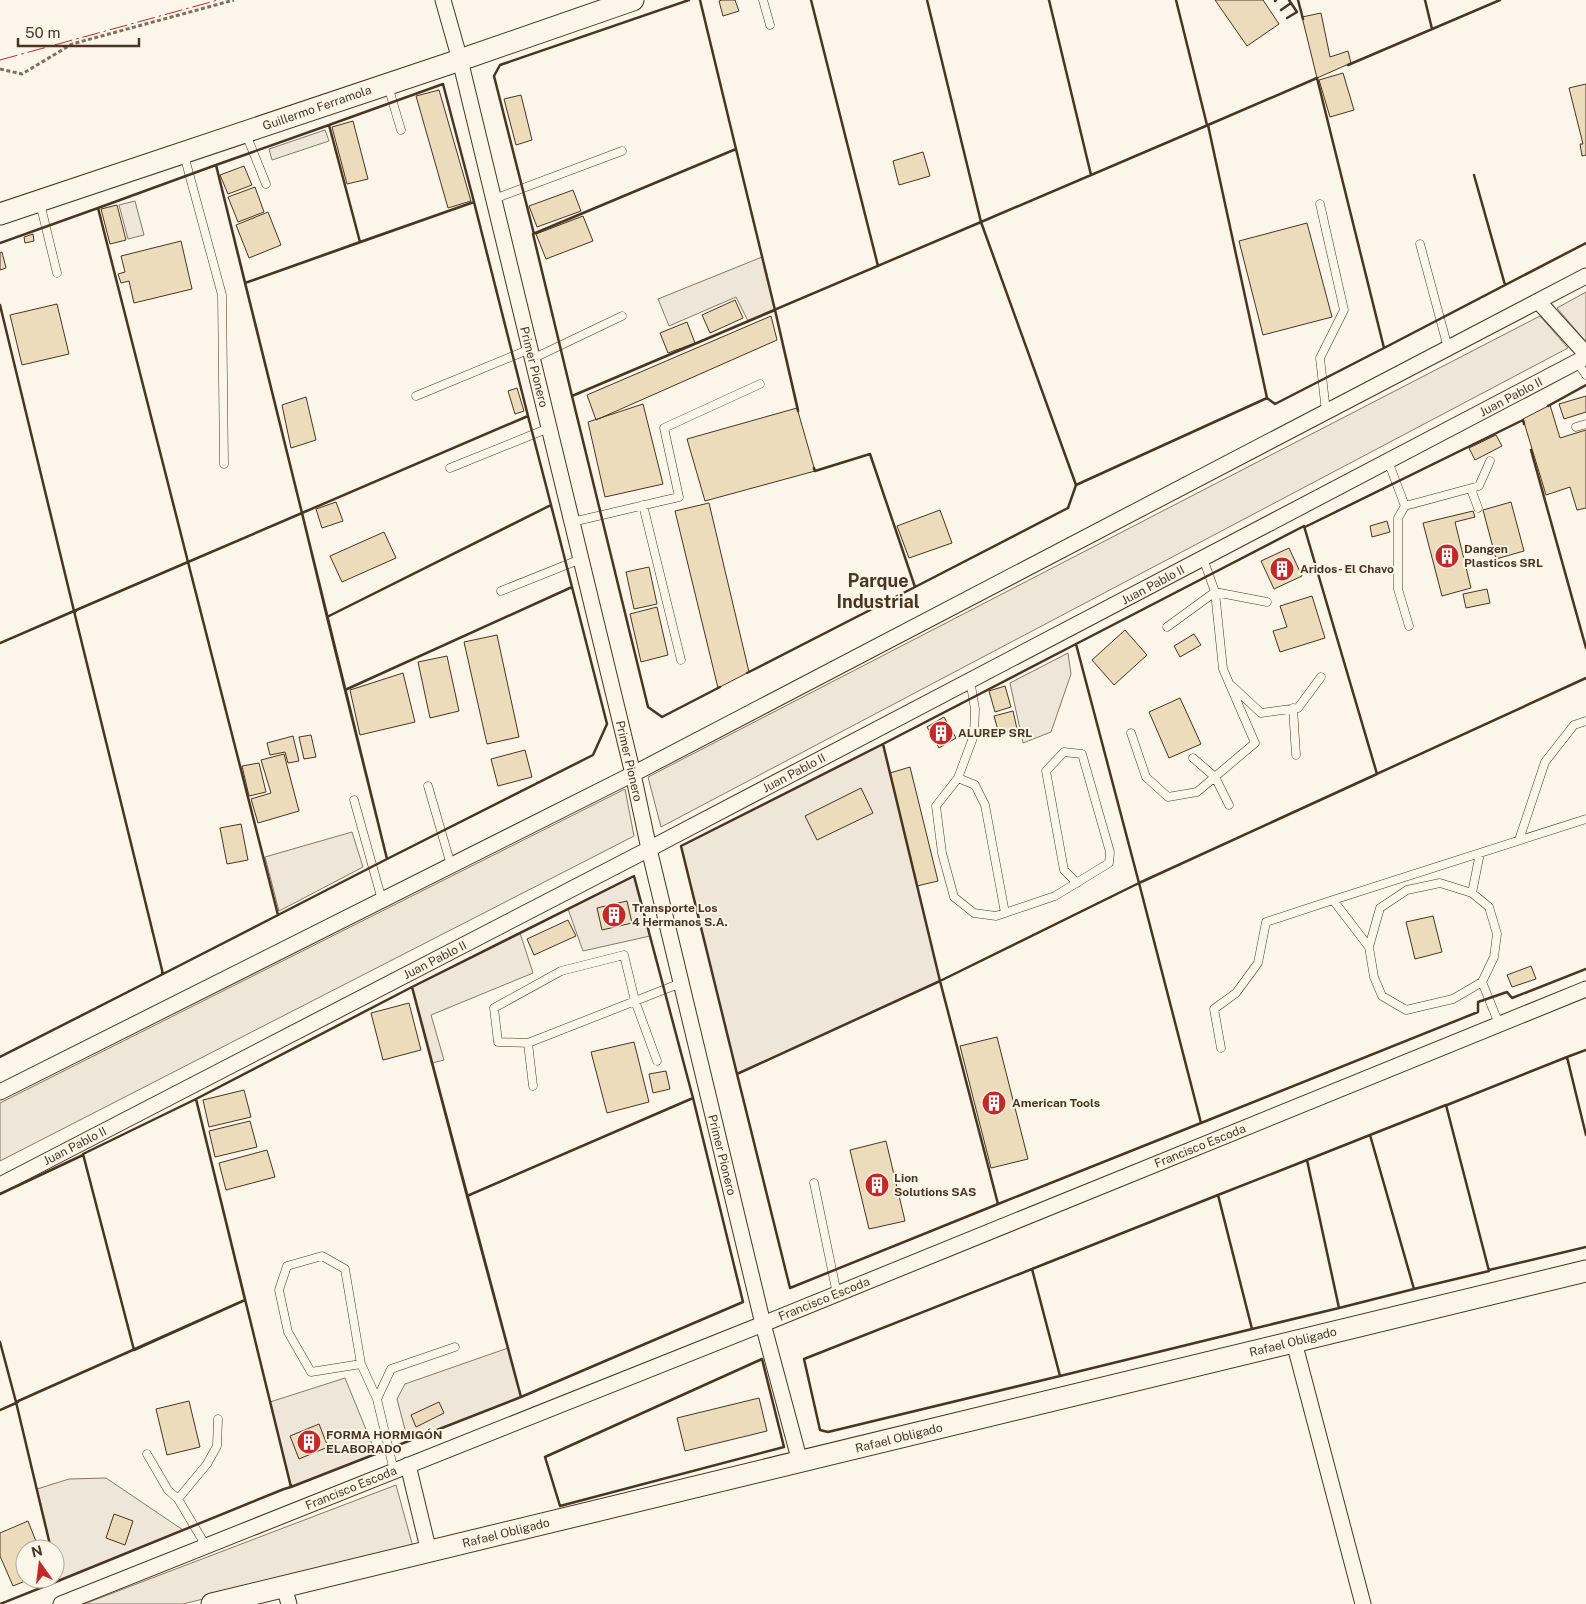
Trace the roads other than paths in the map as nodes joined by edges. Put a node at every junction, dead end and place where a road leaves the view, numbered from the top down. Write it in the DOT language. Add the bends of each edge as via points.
graph roads {
  1 [pos="444,0"];
  2 [pos="633,0"];
  3 [pos="763,0"];
  4 [pos="770,25"];
  5 [pos="460,60"];
  6 [pos="388,84"];
  7 [pos="400,130"];
  8 [pos="245,132"];
  9 [pos="622,151"];
  10 [pos="184,153"];
  11 [pos="266,184"];
  12 [pos="494,199"];
  13 [pos="40,201"];
  14 [pos="1320,204"];
  15 [pos="0,214"];
  16 [pos="1420,244"];
  17 [pos="57,273"];
  18 [pos="1586,276"];
  19 [pos="1538,301"];
  20 [pos="622,316"];
  21 [pos="1448,348"];
  22 [pos="531,354"];
  23 [pos="1583,358"];
  24 [pos="1586,375"];
  25 [pos="760,384"];
  26 [pos="416,396"];
  27 [pos="1326,412"];
  28 [pos="1586,424"];
  29 [pos="1576,427"];
  30 [pos="549,428"];
  31 [pos="1388,461"];
  32 [pos="1490,461"];
  33 [pos="224,464"];
  34 [pos="450,468"];
  35 [pos="1471,489"];
  36 [pos="643,506"];
  37 [pos="1405,506"];
  38 [pos="1478,508"];
  39 [pos="572,522"];
  40 [pos="1203,558"];
  41 [pos="581,559"];
  42 [pos="501,591"];
  43 [pos="1215,592"];
  44 [pos="1267,602"];
  45 [pos="1410,626"];
  46 [pos="1168,627"];
  47 [pos="681,660"];
  48 [pos="1321,677"];
  49 [pos="970,680"];
  50 [pos="1229,683"];
  51 [pos="1293,708"];
  52 [pos="1586,721"];
  53 [pos="1131,733"];
  54 [pos="1296,755"];
  55 [pos="1193,758"];
  56 [pos="633,774"];
  57 [pos="1215,777"];
  58 [pos="958,778"];
  59 [pos="428,786"];
  60 [pos="354,800"];
  61 [pos="1229,805"];
  62 [pos="1586,819"];
  63 [pos="1519,840"];
  64 [pos="648,849"];
  65 [pos="1480,853"];
  66 [pos="451,865"];
  67 [pos="1077,883"];
  68 [pos="1472,893"];
  69 [pos="382,900"];
  70 [pos="1333,900"];
  71 [pos="1005,913"];
  72 [pos="1368,947"];
  73 [pos="1482,982"];
  74 [pos="681,983"];
  75 [pos="1586,989"];
  76 [pos="635,1001"];
  77 [pos="1499,1024"];
  78 [pos="528,1043"];
  79 [pos="1221,1048"];
  80 [pos="657,1061"];
  81 [pos="533,1086"];
  82 [pos="0,1092"];
  83 [pos="814,1184"];
  84 [pos="0,1185"];
  85 [pos="1586,1271"];
  86 [pos="837,1294"];
  87 [pos="763,1324"];
  88 [pos="1294,1342"];
  89 [pos="455,1347"];
  90 [pos="361,1364"];
  91 [pos="377,1399"];
  92 [pos="218,1419"];
  93 [pos="147,1454"];
  94 [pos="800,1462"];
  95 [pos="401,1468"];
  96 [pos="178,1499"];
  97 [pos="206,1546"];
  98 [pos="429,1552"];
  99 [pos="287,1595"];
  100 [pos="61,1604"];
  101 [pos="212,1604"];
  102 [pos="1363,1604"];
  1 -- 5 [label="street, Primer Pionero"];
  2 -- 5 [label="street, Guillermo Ferramola"];
  3 -- 4 [label="lane"];
  5 -- 6 [label="street, Guillermo Ferramola"];
  5 -- 12 [label="street, Primer Pionero"];
  6 -- 7 [label="lane"];
  6 -- 8 [label="street, Guillermo Ferramola"];
  8 -- 10 [label="street, Guillermo Ferramola"];
  8 -- 11 [label="lane"];
  9 -- 12 [label="lane"];
  10 -- 13 [label="street, Guillermo Ferramola"];
  10 -- 33 [label="lane" via="222,295"];
  12 -- 22 [label="street, Primer Pionero"];
  13 -- 15 [label="street, Guillermo Ferramola"];
  13 -- 17 [label="lane"];
  14 -- 27 [label="lane" via="1344,310 1320,358"];
  16 -- 21 [label="lane"];
  18 -- 19 [label="street"];
  19 -- 21 [label="street"];
  19 -- 23 [label="street"];
  20 -- 22 [label="lane"];
  21 -- 27 [label="street"];
  22 -- 26 [label="lane"];
  22 -- 30 [label="street, Primer Pionero"];
  23 -- 24 [label="lane"];
  23 -- 31 [label="street, Juan Pablo II"];
  25 -- 36 [label="lane" via="664,428 678,497"];
  27 -- 56 [label="street"];
  28 -- 29 [label="lane"];
  30 -- 34 [label="lane"];
  30 -- 39 [label="street, Primer Pionero"];
  31 -- 37 [label="lane"];
  31 -- 40 [label="street, Juan Pablo II"];
  32 -- 35 [label="lane" via="1480,486"];
  35 -- 37 [label="lane"];
  35 -- 38 [label="lane"];
  36 -- 39 [label="lane"];
  36 -- 47 [label="lane"];
  37 -- 45 [label="lane" via="1398,518 1398,589"];
  39 -- 41 [label="street, Primer Pionero"];
  40 -- 43 [label="lane"];
  40 -- 49 [label="street, Juan Pablo II"];
  41 -- 42 [label="lane"];
  41 -- 56 [label="street, Primer Pionero"];
  43 -- 44 [label="lane"];
  43 -- 46 [label="lane"];
  43 -- 50 [label="lane" via="1223,670"];
  48 -- 51 [label="lane" via="1298,708"];
  49 -- 58 [label="lane" via="975,709 974,735"];
  49 -- 64 [label="street, Juan Pablo II"];
  50 -- 51 [label="lane" via="1262,713"];
  50 -- 57 [label="lane" via="1255,743"];
  51 -- 54 [label="lane"];
  52 -- 63 [label="lane" via="1574,725 1545,762"];
  53 -- 57 [label="lane" via="1146,777 1168,797 1197,792"];
  55 -- 57 [label="lane"];
  56 -- 64 [label="street, Primer Pionero"];
  56 -- 66 [label="street"];
  57 -- 61 [label="lane"];
  58 -- 71 [label="lane" via="975,785 986,805"];
  58 -- 71 [label="lane" via="936,806 942,853 954,897 974,914 996,916"];
  59 -- 66 [label="lane"];
  60 -- 69 [label="lane"];
  62 -- 63 [label="lane"];
  63 -- 65 [label="lane"];
  64 -- 74 [label="street, Primer Pionero"];
  64 -- 84 [label="street, Juan Pablo II"];
  65 -- 68 [label="lane"];
  65 -- 70 [label="lane"];
  66 -- 69 [label="street"];
  67 -- 67 [label="lane" via="1109,864 1110,852 1082,754 1064,752 1046,771 1064,870"];
  67 -- 71 [label="lane" via="1055,896"];
  68 -- 72 [label="lane" via="1440,884 1407,890 1380,908"];
  68 -- 73 [label="lane" via="1489,907 1498,934 1494,957"];
  69 -- 82 [label="street"];
  70 -- 72 [label="lane"];
  70 -- 79 [label="lane" via="1266,922 1258,963 1236,992 1214,1009"];
  72 -- 73 [label="lane" via="1382,996 1406,1010 1453,999"];
  73 -- 77 [label="lane"];
  74 -- 76 [label="lane"];
  74 -- 87 [label="street, Primer Pionero"];
  75 -- 77 [label="street, Francisco Escoda"];
  76 -- 78 [label="lane"];
  76 -- 78 [label="lane" via="624,955 561,971 494,1008 498,1042"];
  76 -- 80 [label="lane"];
  77 -- 86 [label="street, Francisco Escoda"];
  78 -- 81 [label="lane"];
  83 -- 86 [label="lane"];
  85 -- 88 [label="street, Rafael Obligado"];
  86 -- 87 [label="street, Francisco Escoda"];
  87 -- 94 [label="street, Primer Pionero"];
  87 -- 95 [label="street, Francisco Escoda"];
  88 -- 94 [label="street, Rafael Obligado"];
  88 -- 102 [label="street"];
  89 -- 91 [label="lane" via="391,1368"];
  90 -- 90 [label="lane" via="311,1372 288,1332 279,1290 287,1266 322,1256 345,1269"];
  90 -- 91 [label="lane"];
  91 -- 95 [label="lane"];
  92 -- 96 [label="lane" via="217,1446"];
  93 -- 96 [label="lane" via="168,1490"];
  94 -- 98 [label="street, Rafael Obligado"];
  95 -- 97 [label="street, Francisco Escoda"];
  95 -- 98 [label="street"];
  96 -- 97 [label="lane"];
  97 -- 100 [label="street, Francisco Escoda"];
  98 -- 99 [label="street, Rafael Obligado"];
  99 -- 101 [label="street, Rafael Obligado"];
}
